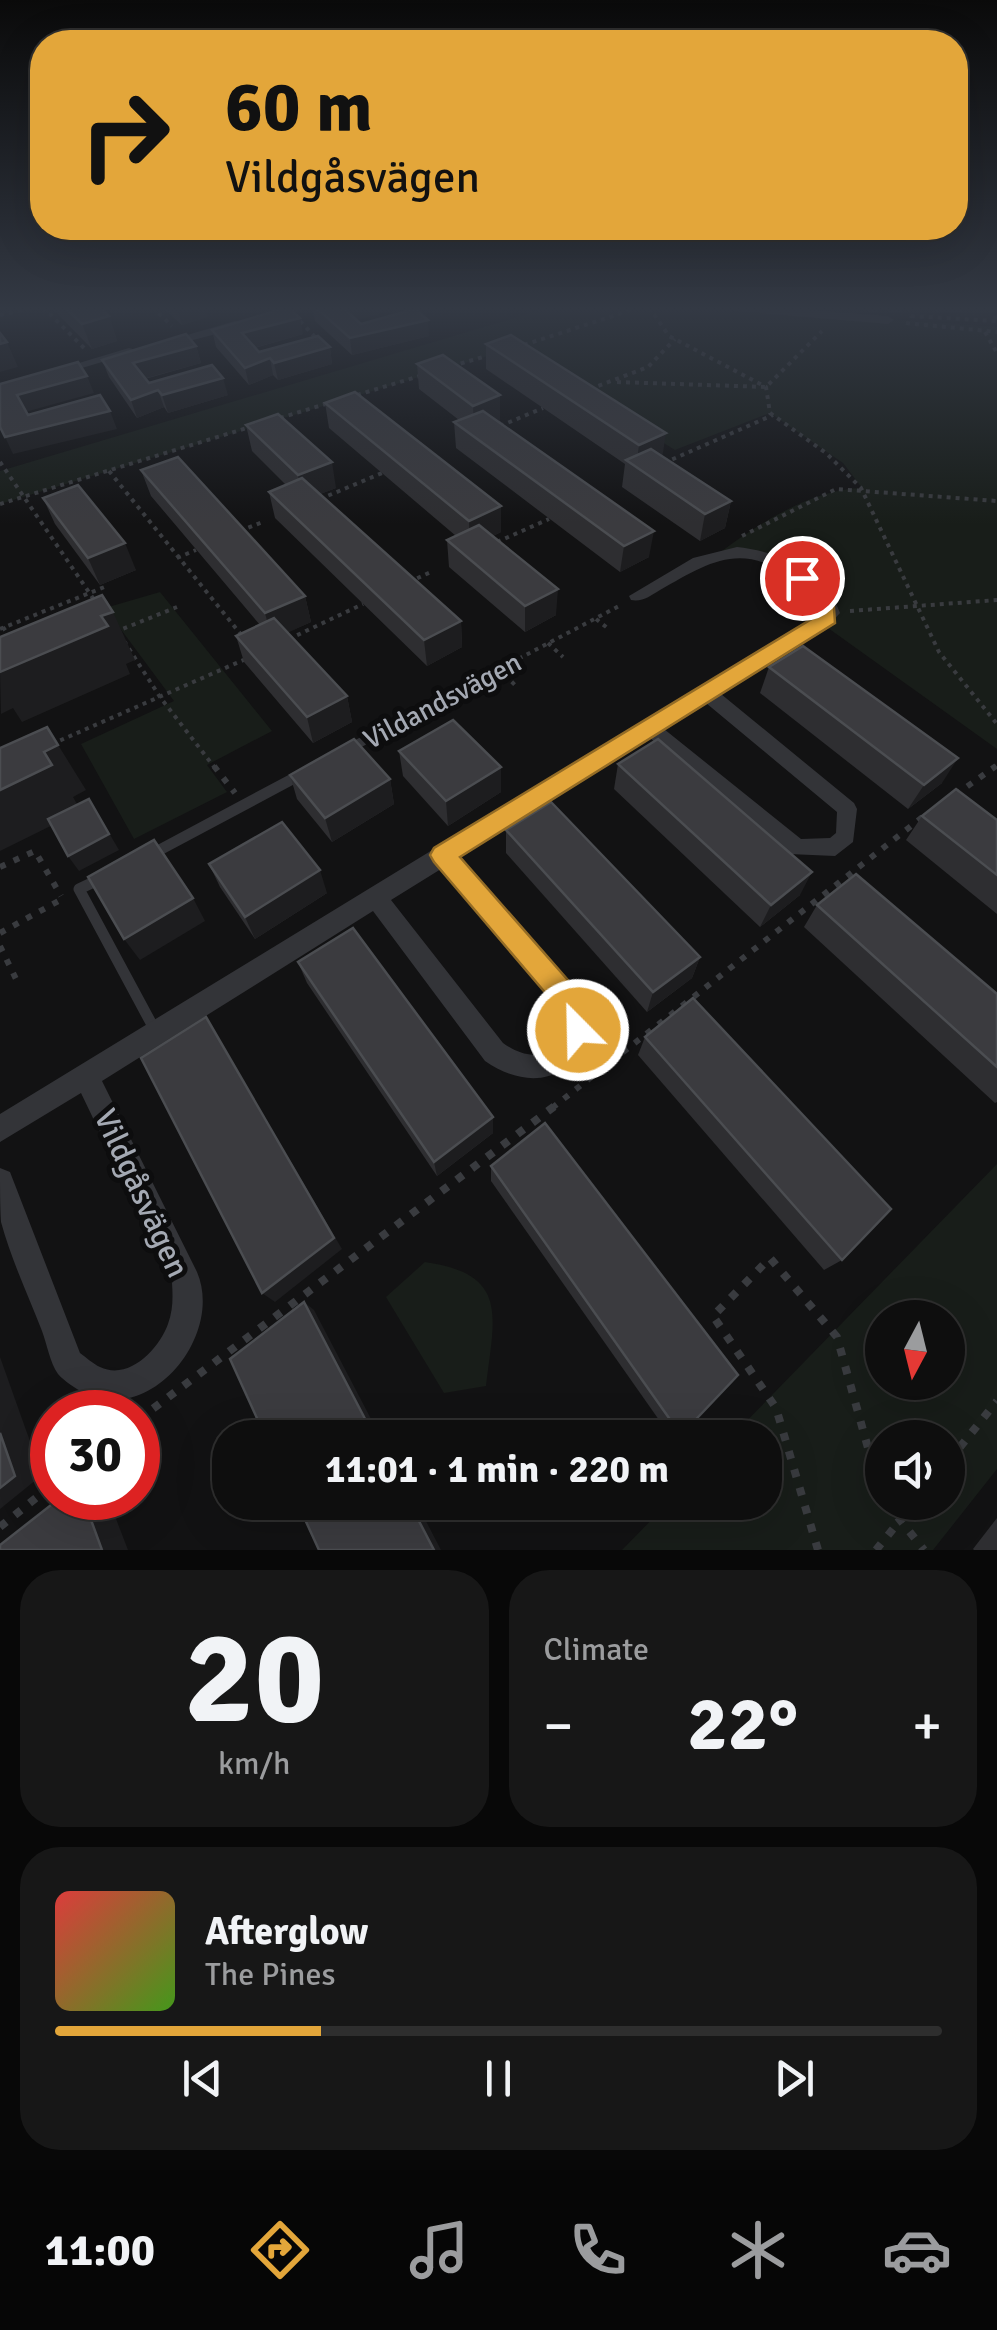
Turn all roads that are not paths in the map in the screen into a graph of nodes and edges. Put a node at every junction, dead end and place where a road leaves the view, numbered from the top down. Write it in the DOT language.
graph roads {
  1 [pos="637,596"];
  2 [pos="706,692"];
  3 [pos="451,694"];
  4 [pos="649,727"];
  5 [pos="335,756"];
  6 [pos="311,769"];
  7 [pos="442,855"];
  8 [pos="143,858"];
  9 [pos="111,874"];
  10 [pos="374,897"];
  11 [pos="157,1035"];
  12 [pos="86,1076"];
  13 [pos="0,1130"];
  14 [pos="0,1182"];
  1 -- 2 [label="street, Vildgåsvägen"];
  2 -- 4 [label="street, Vildgåsvägen"];
  2 -- 4 [label="street"];
  3 -- 5 [label="lane, Vildandsvägen"];
  4 -- 7 [label="street, Vildgåsvägen"];
  6 -- 8 [label="lane"];
  7 -- 10 [label="street, Vildgåsvägen"];
  7 -- 10 [label="street"];
  9 -- 11 [label="lane"];
  10 -- 11 [label="street, Vildgåsvägen"];
  11 -- 12 [label="street, Vildgåsvägen"];
  12 -- 13 [label="street, Vildgåsvägen"];
  12 -- 14 [label="street, Vildgåsvägen"];
}
